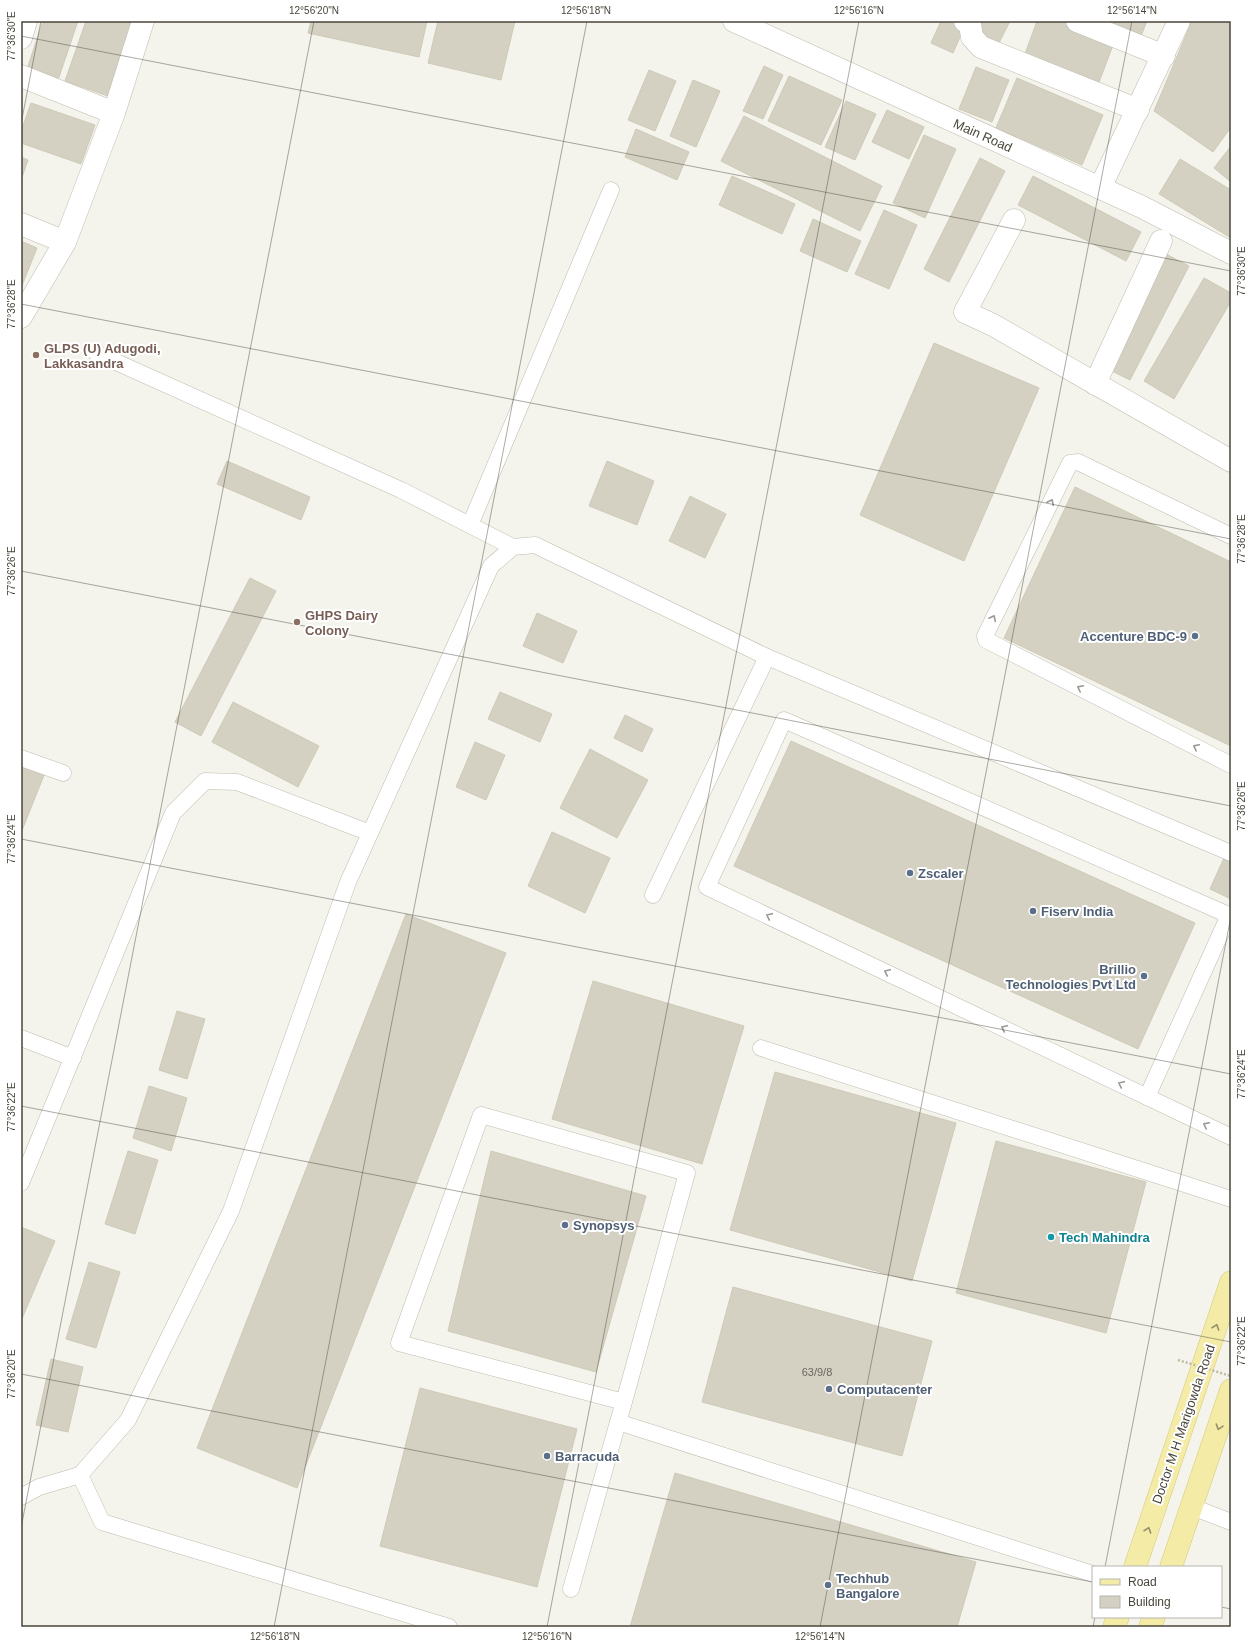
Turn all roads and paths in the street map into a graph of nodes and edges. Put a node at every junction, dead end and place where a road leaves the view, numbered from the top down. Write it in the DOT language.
graph roads {
  1 [pos="26,21"];
  2 [pos="143,21"];
  3 [pos="734,21"];
  4 [pos="965,21"];
  5 [pos="1077,21"];
  6 [pos="1179,21"];
  7 [pos="21,38"];
  8 [pos="1164,56"];
  9 [pos="21,76"];
  10 [pos="1138,110"];
  11 [pos="114,113"];
  12 [pos="1100,188"];
  13 [pos="611,190"];
  14 [pos="1014,220"];
  15 [pos="21,224"];
  16 [pos="1161,241"];
  17 [pos="65,242"];
  18 [pos="1231,253"];
  19 [pos="21,318"];
  20 [pos="96,353"];
  21 [pos="1095,384"];
  22 [pos="1231,461"];
  23 [pos="470,525"];
  24 [pos="1231,536"];
  25 [pos="513,548"];
  26 [pos="767,656"];
  27 [pos="21,758"];
  28 [pos="1231,765"];
  29 [pos="63,773"];
  30 [pos="370,833"];
  31 [pos="1231,853"];
  32 [pos="653,896"];
  33 [pos="1230,916"];
  34 [pos="21,1038"];
  35 [pos="761,1048"];
  36 [pos="73,1058"];
  37 [pos="1147,1096"];
  38 [pos="1231,1137"];
  39 [pos="21,1183"];
  40 [pos="1231,1199"];
  41 [pos="1231,1282"];
  42 [pos="1178,1360"];
  43 [pos="1231,1376"];
  44 [pos="1231,1390"];
  45 [pos="624,1402"];
  46 [pos="618,1422"];
  47 [pos="80,1475"];
  48 [pos="21,1496"];
  49 [pos="1192,1507"];
  50 [pos="1231,1522"];
  51 [pos="1135,1566"];
  52 [pos="1171,1566"];
  53 [pos="1092,1574"];
  54 [pos="571,1589"];
  55 [pos="449,1627"];
  1 -- 7 [label="street"];
  2 -- 11 [label="street"];
  3 -- 12 [label="street, Main Road"];
  4 -- 10 [label="street"];
  5 -- 8 [label="street"];
  6 -- 8 [label="street"];
  8 -- 10 [label="street"];
  9 -- 11 [label="street"];
  10 -- 12 [label="street"];
  11 -- 17 [label="street"];
  12 -- 18 [label="street, Main Road"];
  13 -- 23 [label="lane"];
  14 -- 21 [label="street"];
  15 -- 17 [label="street"];
  16 -- 21 [label="street"];
  17 -- 19 [label="street"];
  20 -- 23 [label="lane"];
  21 -- 22 [label="street"];
  23 -- 25 [label="lane"];
  28 -- 24 [label="lane, one-way"];
  25 -- 26 [label="lane"];
  25 -- 30 [label="lane"];
  26 -- 31 [label="lane"];
  26 -- 32 [label="lane"];
  27 -- 29 [label="lane"];
  30 -- 36 [label="lane"];
  30 -- 47 [label="lane"];
  33 -- 37 [label="lane"];
  37 -- 33 [label="lane, one-way"];
  34 -- 36 [label="lane"];
  35 -- 40 [label="lane"];
  36 -- 39 [label="lane"];
  38 -- 37 [label="lane, one-way"];
  51 -- 41 [label="main road, Doctor M H Marigowda Road, one-way"];
  42 -- 43 [label="path, bridge"];
  44 -- 49 [label="main road, one-way"];
  45 -- 45 [label="lane"];
  45 -- 46 [label="lane"];
  46 -- 53 [label="lane"];
  46 -- 54 [label="lane"];
  47 -- 48 [label="lane"];
  47 -- 55 [label="lane"];
  49 -- 50 [label="lane"];
  49 -- 52 [label="main road"];
}
